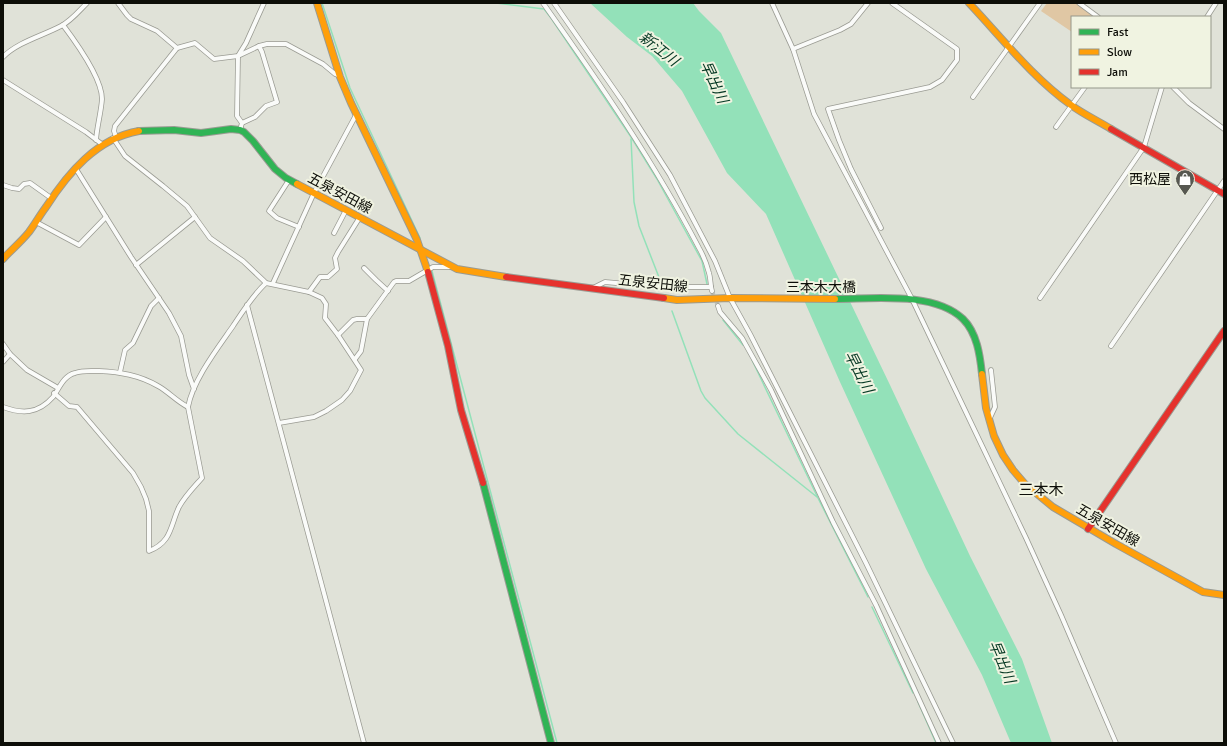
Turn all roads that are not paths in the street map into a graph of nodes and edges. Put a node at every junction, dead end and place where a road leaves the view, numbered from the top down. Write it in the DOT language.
graph roads {
  1 [pos="87,3"];
  2 [pos="118,3"];
  3 [pos="264,3"];
  4 [pos="317,3"];
  5 [pos="544,3"];
  6 [pos="554,3"];
  7 [pos="772,3"];
  8 [pos="868,3"];
  9 [pos="892,3"];
  10 [pos="969,3"];
  11 [pos="1040,3"];
  12 [pos="1079,3"];
  13 [pos="1216,3"];
  14 [pos="1097,16"];
  15 [pos="1208,16"];
  16 [pos="63,25"];
  17 [pos="259,46"];
  18 [pos="1008,47"];
  19 [pos="177,48"];
  20 [pos="793,49"];
  21 [pos="238,56"];
  22 [pos="3,57"];
  23 [pos="340,77"];
  24 [pos="3,80"];
  25 [pos="1084,88"];
  26 [pos="1162,88"];
  27 [pos="1174,88"];
  28 [pos="973,97"];
  29 [pos="1072,106"];
  30 [pos="356,115"];
  31 [pos="241,127"];
  32 [pos="1056,127"];
  33 [pos="1224,129"];
  34 [pos="114,138"];
  35 [pos="96,140"];
  36 [pos="103,145"];
  37 [pos="1144,147"];
  38 [pos="76,169"];
  39 [pos="289,180"];
  40 [pos="1224,181"];
  41 [pos="3,185"];
  42 [pos="1217,190"];
  43 [pos="314,193"];
  44 [pos="1224,194"];
  45 [pos="51,198"];
  46 [pos="346,210"];
  47 [pos="106,217"];
  48 [pos="360,217"];
  49 [pos="195,218"];
  50 [pos="36,222"];
  51 [pos="299,227"];
  52 [pos="881,228"];
  53 [pos="334,233"];
  54 [pos="420,250"];
  55 [pos="3,259"];
  56 [pos="136,265"];
  57 [pos="454,267"];
  58 [pos="364,268"];
  59 [pos="427,270"];
  60 [pos="266,283"];
  61 [pos="273,284"];
  62 [pos="593,288"];
  63 [pos="388,291"];
  64 [pos="310,292"];
  65 [pos="159,298"];
  66 [pos="732,298"];
  67 [pos="1040,298"];
  68 [pos="910,299"];
  69 [pos="247,305"];
  70 [pos="718,306"];
  71 [pos="368,319"];
  72 [pos="1224,331"];
  73 [pos="338,335"];
  74 [pos="3,344"];
  75 [pos="1111,346"];
  76 [pos="10,354"];
  77 [pos="354,359"];
  78 [pos="3,362"];
  79 [pos="991,370"];
  80 [pos="120,372"];
  81 [pos="58,388"];
  82 [pos="194,389"];
  83 [pos="54,394"];
  84 [pos="3,406"];
  85 [pos="188,407"];
  86 [pos="989,420"];
  87 [pos="278,424"];
  88 [pos="1088,528"];
  89 [pos="1224,595"];
  90 [pos="364,743"];
  91 [pos="552,743"];
  92 [pos="939,743"];
  93 [pos="952,743"];
  94 [pos="1116,743"];
  1 -- 16 [label="street"];
  2 -- 19 [label="street"];
  3 -- 21 [label="street"];
  4 -- 23 [label="main road"];
  5 -- 62 [label="street"];
  6 -- 66 [label="street"];
  7 -- 20 [label="street"];
  8 -- 20 [label="street"];
  9 -- 52 [label="street"];
  10 -- 18 [label="main road"];
  11 -- 18 [label="street"];
  12 -- 14 [label="street"];
  13 -- 15 [label="street"];
  16 -- 22 [label="street"];
  16 -- 35 [label="street"];
  17 -- 21 [label="street"];
  17 -- 23 [label="street"];
  17 -- 31 [label="street"];
  18 -- 28 [label="street"];
  18 -- 29 [label="main road"];
  19 -- 21 [label="street"];
  19 -- 34 [label="street"];
  20 -- 68 [label="street"];
  21 -- 31 [label="street"];
  23 -- 30 [label="main road"];
  24 -- 35 [label="street"];
  25 -- 29 [label="street"];
  26 -- 37 [label="street"];
  27 -- 33 [label="street"];
  29 -- 32 [label="street"];
  29 -- 37 [label="main road"];
  30 -- 43 [label="street"];
  30 -- 54 [label="main road"];
  31 -- 34 [label="main road"];
  31 -- 39 [label="main road, 五泉安田線"];
  34 -- 36 [label="main road"];
  34 -- 49 [label="street"];
  35 -- 36 [label="street"];
  36 -- 38 [label="main road"];
  37 -- 42 [label="main road"];
  37 -- 67 [label="street"];
  38 -- 45 [label="main road"];
  38 -- 47 [label="street"];
  39 -- 43 [label="main road, 五泉安田線"];
  39 -- 51 [label="street"];
  40 -- 42 [label="street"];
  41 -- 45 [label="street"];
  42 -- 44 [label="main road"];
  42 -- 75 [label="street"];
  43 -- 46 [label="main road, 五泉安田線"];
  43 -- 51 [label="street"];
  45 -- 50 [label="main road"];
  46 -- 48 [label="main road, 五泉安田線"];
  46 -- 53 [label="street"];
  47 -- 50 [label="street"];
  47 -- 56 [label="street"];
  48 -- 54 [label="main road, 五泉安田線"];
  48 -- 64 [label="street"];
  49 -- 56 [label="street"];
  49 -- 60 [label="street"];
  50 -- 55 [label="main road"];
  51 -- 61 [label="street"];
  54 -- 57 [label="main road, 五泉安田線"];
  54 -- 59 [label="main road"];
  56 -- 65 [label="street"];
  57 -- 59 [label="street"];
  57 -- 62 [label="main road, 五泉安田線"];
  58 -- 63 [label="street"];
  59 -- 63 [label="street"];
  59 -- 91 [label="main road"];
  60 -- 61 [label="street"];
  60 -- 69 [label="street"];
  61 -- 64 [label="street"];
  62 -- 66 [label="main road, 五泉安田線"];
  63 -- 71 [label="street"];
  64 -- 73 [label="street"];
  65 -- 80 [label="street"];
  65 -- 82 [label="street"];
  66 -- 68 [label="main road, 三本木大橋"];
  66 -- 93 [label="street"];
  68 -- 86 [label="main road, 五泉安田線"];
  68 -- 94 [label="street"];
  69 -- 82 [label="street"];
  69 -- 87 [label="street"];
  70 -- 92 [label="street"];
  71 -- 73 [label="street"];
  71 -- 77 [label="street"];
  72 -- 88 [label="main road"];
  73 -- 77 [label="street"];
  74 -- 76 [label="street"];
  76 -- 78 [label="street"];
  76 -- 81 [label="street"];
  77 -- 87 [label="street"];
  79 -- 86 [label="street"];
  80 -- 81 [label="street"];
  80 -- 85 [label="street"];
  81 -- 83 [label="street"];
  82 -- 85 [label="street"];
  83 -- 84 [label="street"];
  83 -- 85 [label="street"];
  86 -- 88 [label="main road, 五泉安田線"];
  87 -- 90 [label="street"];
  88 -- 89 [label="main road, 五泉安田線"];
}
